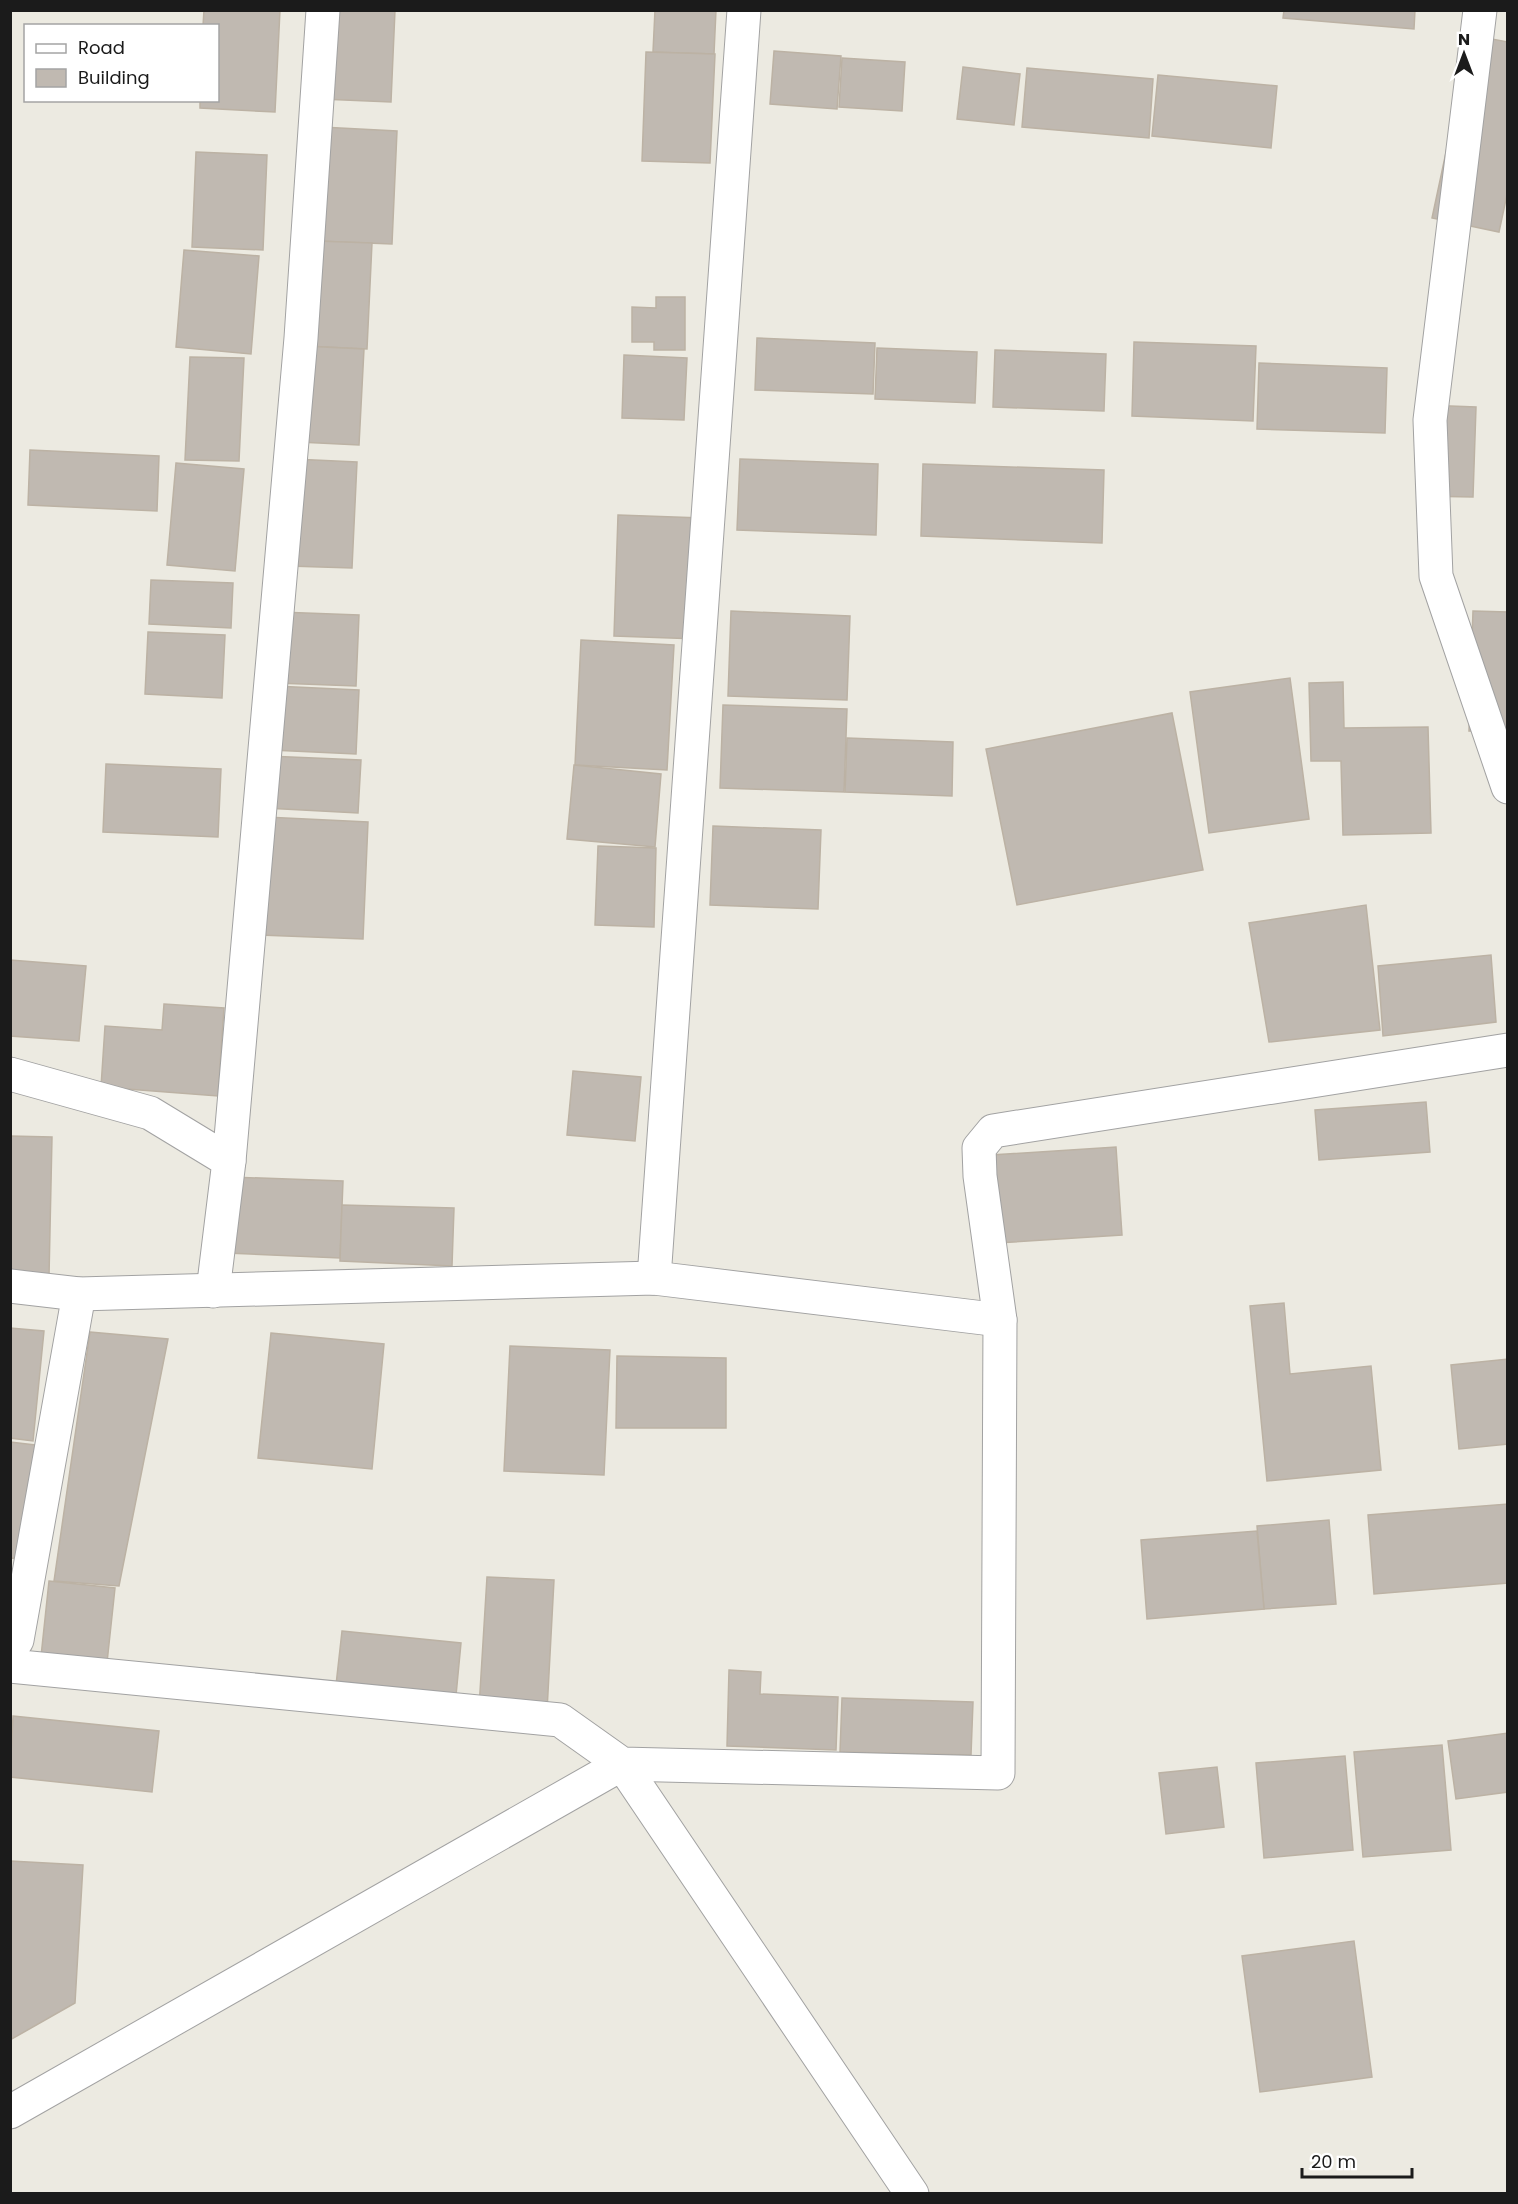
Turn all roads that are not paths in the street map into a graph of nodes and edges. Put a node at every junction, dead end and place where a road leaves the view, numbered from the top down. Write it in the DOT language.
graph roads {
  1 [pos="323,10"];
  2 [pos="744,10"];
  3 [pos="1480,10"];
  4 [pos="1508,788"];
  5 [pos="1508,1050"];
  6 [pos="10,1074"];
  7 [pos="229,1161"];
  8 [pos="654,1278"];
  9 [pos="10,1287"];
  10 [pos="213,1291"];
  11 [pos="80,1294"];
  12 [pos="1000,1320"];
  13 [pos="10,1652"];
  14 [pos="10,1666"];
  15 [pos="622,1764"];
  16 [pos="10,2112"];
  17 [pos="912,2193"];
  1 -- 7 [label="street"];
  2 -- 8 [label="street"];
  3 -- 4 [label="street"];
  5 -- 12 [label="street"];
  6 -- 7 [label="street"];
  7 -- 10 [label="street"];
  8 -- 10 [label="street"];
  8 -- 12 [label="street"];
  9 -- 11 [label="street"];
  10 -- 11 [label="street"];
  11 -- 13 [label="street"];
  12 -- 15 [label="street"];
  14 -- 15 [label="street"];
  15 -- 16 [label="street"];
  15 -- 17 [label="street"];
}
